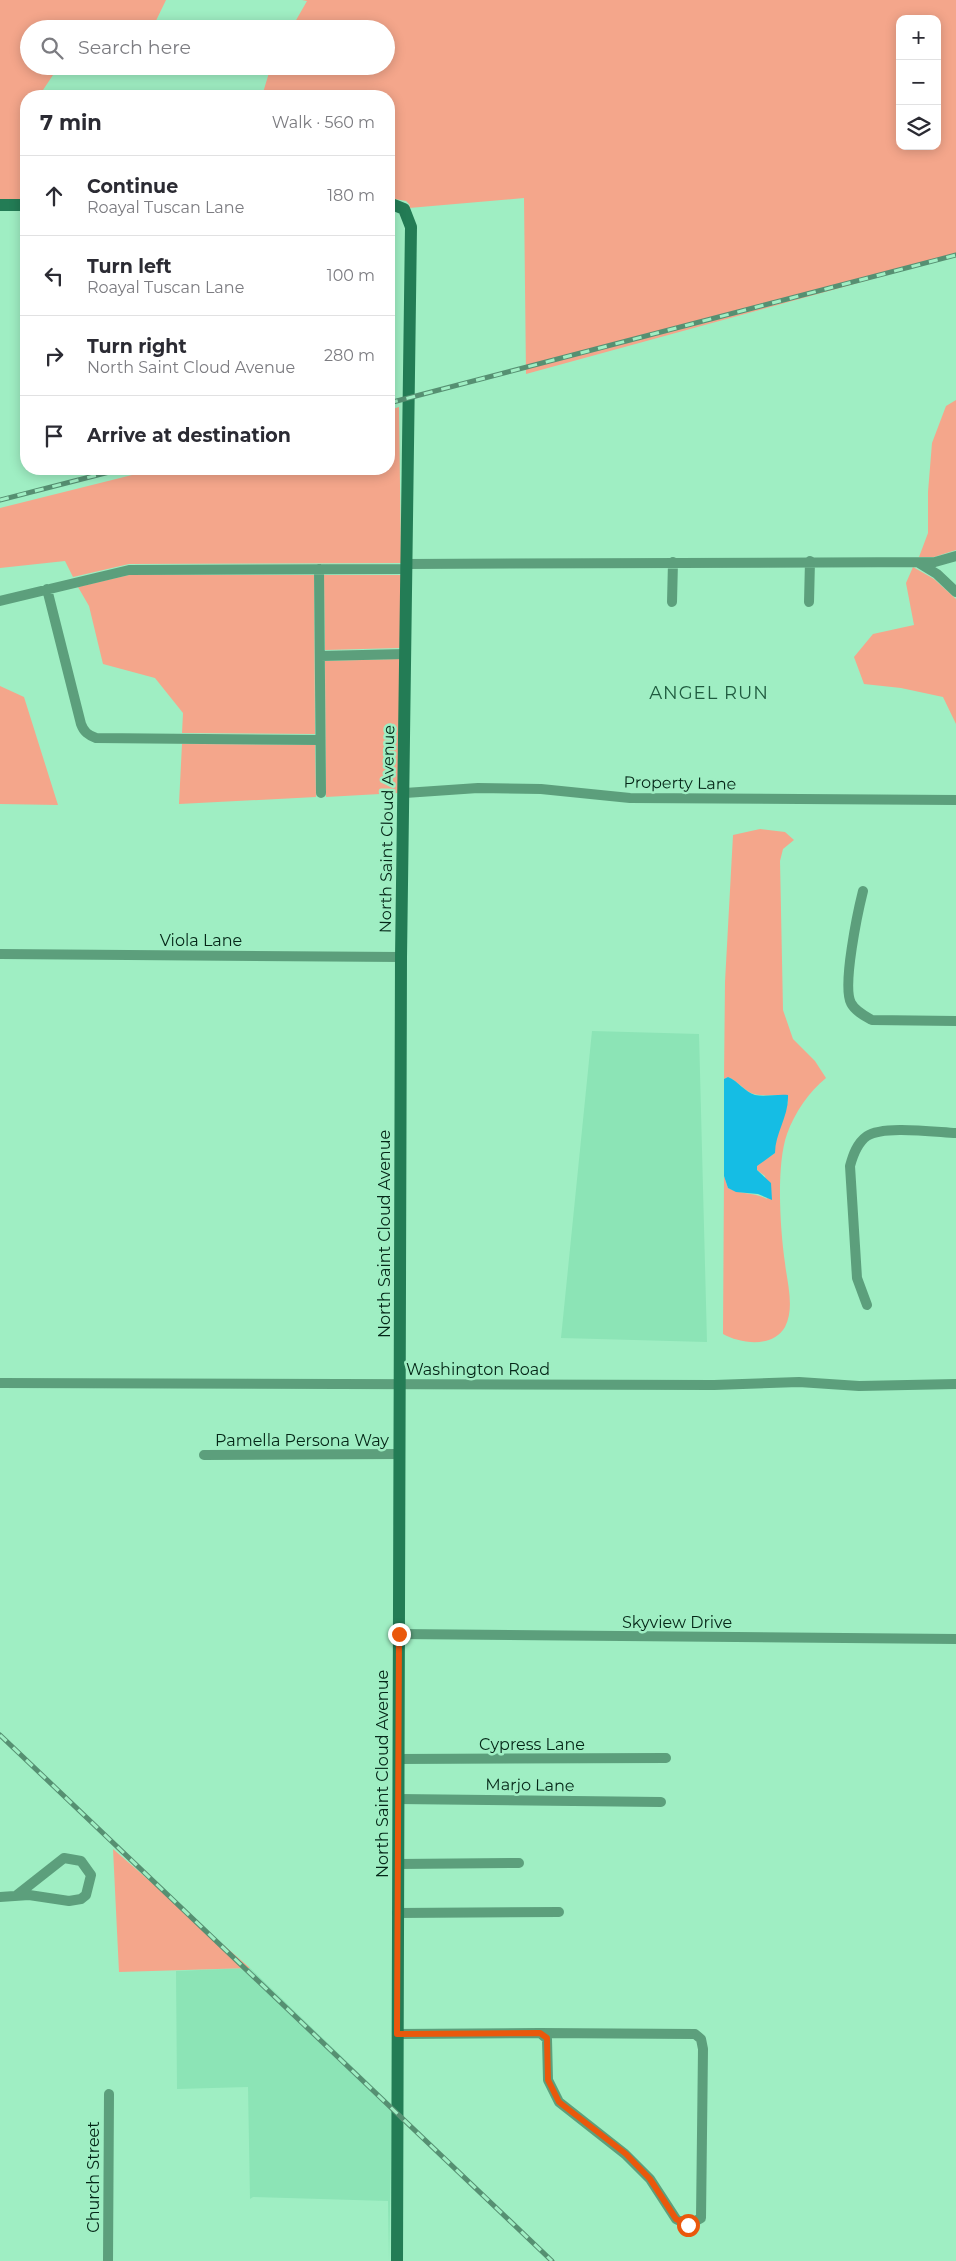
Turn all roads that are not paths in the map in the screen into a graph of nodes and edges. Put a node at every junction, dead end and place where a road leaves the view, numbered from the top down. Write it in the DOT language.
graph roads {
  1 [pos="0,205"];
  2 [pos="20,205"];
  3 [pos="395,205"];
  4 [pos="956,556"];
  5 [pos="810,561"];
  6 [pos="673,562"];
  7 [pos="918,562"];
  8 [pos="406,567"];
  9 [pos="319,569"];
  10 [pos="47,589"];
  11 [pos="956,592"];
  12 [pos="0,601"];
  13 [pos="672,602"];
  14 [pos="809,602"];
  15 [pos="406,654"];
  16 [pos="320,656"];
  17 [pos="320,740"];
  18 [pos="321,793"];
  19 [pos="405,794"];
  20 [pos="956,800"];
  21 [pos="863,891"];
  22 [pos="0,954"];
  23 [pos="401,957"];
  24 [pos="956,1021"];
  25 [pos="956,1133"];
  26 [pos="867,1305"];
  27 [pos="0,1384"];
  28 [pos="400,1384"];
  29 [pos="956,1384"];
  30 [pos="400,1454"];
  31 [pos="204,1455"];
  32 [pos="399,1634"];
  33 [pos="956,1639"];
  34 [pos="666,1758"];
  35 [pos="398,1759"];
  36 [pos="398,1799"];
  37 [pos="661,1802"];
  38 [pos="519,1863"];
  39 [pos="398,1864"];
  40 [pos="17,1895"];
  41 [pos="0,1897"];
  42 [pos="559,1912"];
  43 [pos="397,1913"];
  44 [pos="540,2033"];
  45 [pos="397,2034"];
  46 [pos="108,2094"];
  47 [pos="108,2261"];
  48 [pos="396,2261"];
  1 -- 2 [label="street"];
  3 -- 8 [label="street, North Saint Cloud Avenue"];
  4 -- 7 [label="street"];
  5 -- 6 [label="street"];
  5 -- 7 [label="street"];
  5 -- 14 [label="street"];
  6 -- 8 [label="street"];
  6 -- 13 [label="street"];
  7 -- 11 [label="street"];
  8 -- 9 [label="street"];
  8 -- 15 [label="street, North Saint Cloud Avenue"];
  9 -- 10 [label="street"];
  9 -- 16 [label="street"];
  10 -- 12 [label="street"];
  10 -- 17 [label="street"];
  15 -- 16 [label="street"];
  15 -- 19 [label="street, North Saint Cloud Avenue"];
  16 -- 17 [label="street"];
  17 -- 18 [label="street"];
  19 -- 20 [label="street, Property Lane"];
  19 -- 23 [label="street, North Saint Cloud Avenue"];
  21 -- 24 [label="street"];
  22 -- 23 [label="street, Viola Lane"];
  23 -- 28 [label="street, North Saint Cloud Avenue"];
  25 -- 26 [label="street"];
  27 -- 28 [label="street, Washington Road"];
  28 -- 29 [label="street, Washington Road"];
  28 -- 30 [label="street, North Saint Cloud Avenue"];
  30 -- 31 [label="street, Pamella Persona Way"];
  30 -- 32 [label="street, North Saint Cloud Avenue"];
  32 -- 33 [label="street, Skyview Drive"];
  32 -- 35 [label="street, North Saint Cloud Avenue"];
  34 -- 35 [label="street, Cypress Lane"];
  35 -- 36 [label="street, North Saint Cloud Avenue"];
  36 -- 37 [label="street, Marjo Lane"];
  36 -- 39 [label="street, North Saint Cloud Avenue"];
  38 -- 39 [label="street"];
  39 -- 43 [label="street, North Saint Cloud Avenue"];
  40 -- 40 [label="street"];
  40 -- 41 [label="street"];
  42 -- 43 [label="street"];
  43 -- 45 [label="street, North Saint Cloud Avenue"];
  44 -- 44 [label="street"];
  44 -- 45 [label="street"];
  45 -- 48 [label="street, North Saint Cloud Avenue"];
  46 -- 47 [label="street, Church Street"];
}
